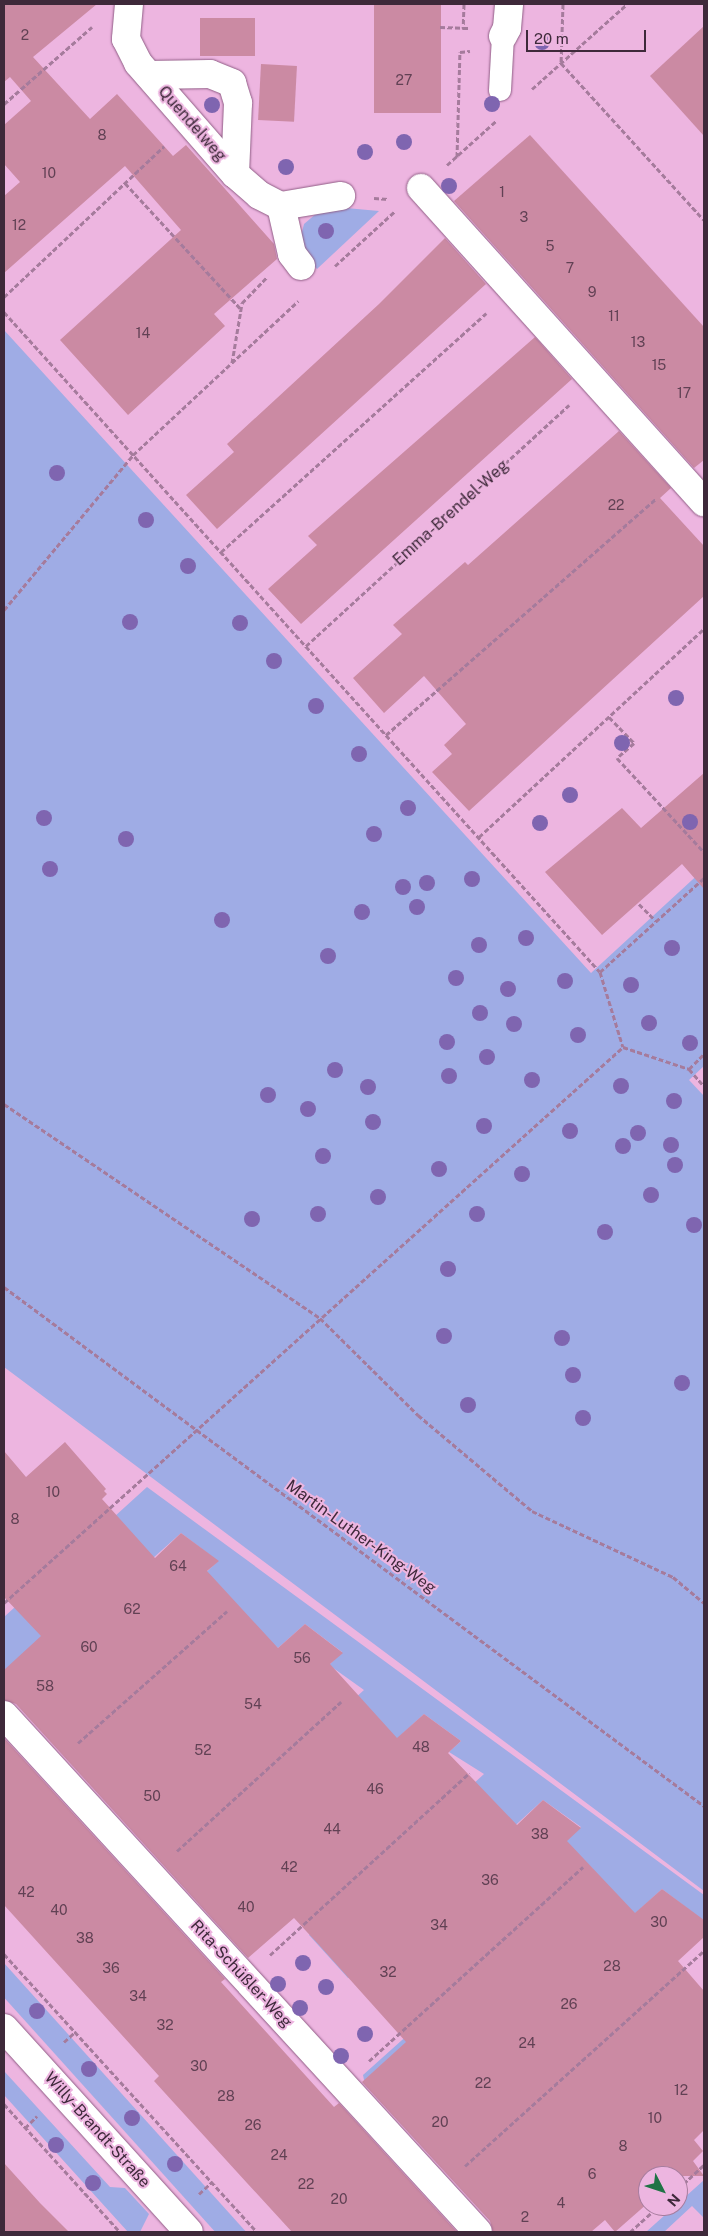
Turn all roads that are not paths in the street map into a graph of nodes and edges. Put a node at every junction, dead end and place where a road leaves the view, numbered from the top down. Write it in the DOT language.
graph roads {
  1 [pos="129,4"];
  2 [pos="509,4"];
  3 [pos="503,36"];
  4 [pos="149,75"];
  5 [pos="500,90"];
  6 [pos="235,174"];
  7 [pos="421,188"];
  8 [pos="341,196"];
  9 [pos="281,206"];
  10 [pos="296,260"];
  11 [pos="704,502"];
  12 [pos="4,1716"];
  13 [pos="4,2028"];
  14 [pos="189,2232"];
  15 [pos="478,2232"];
  1 -- 4 [label="street, Quendelweg"];
  2 -- 3 [label="street"];
  3 -- 5 [label="lane"];
  4 -- 6 [label="street, Quendelweg"];
  4 -- 6 [label="street, Quendelweg"];
  6 -- 9 [label="street, Quendelweg"];
  7 -- 11 [label="street"];
  8 -- 9 [label="street"];
  9 -- 10 [label="street"];
  12 -- 15 [label="street, Rita-Schüßler-Weg"];
  13 -- 14 [label="street, Willy-Brandt-Straße"];
}
